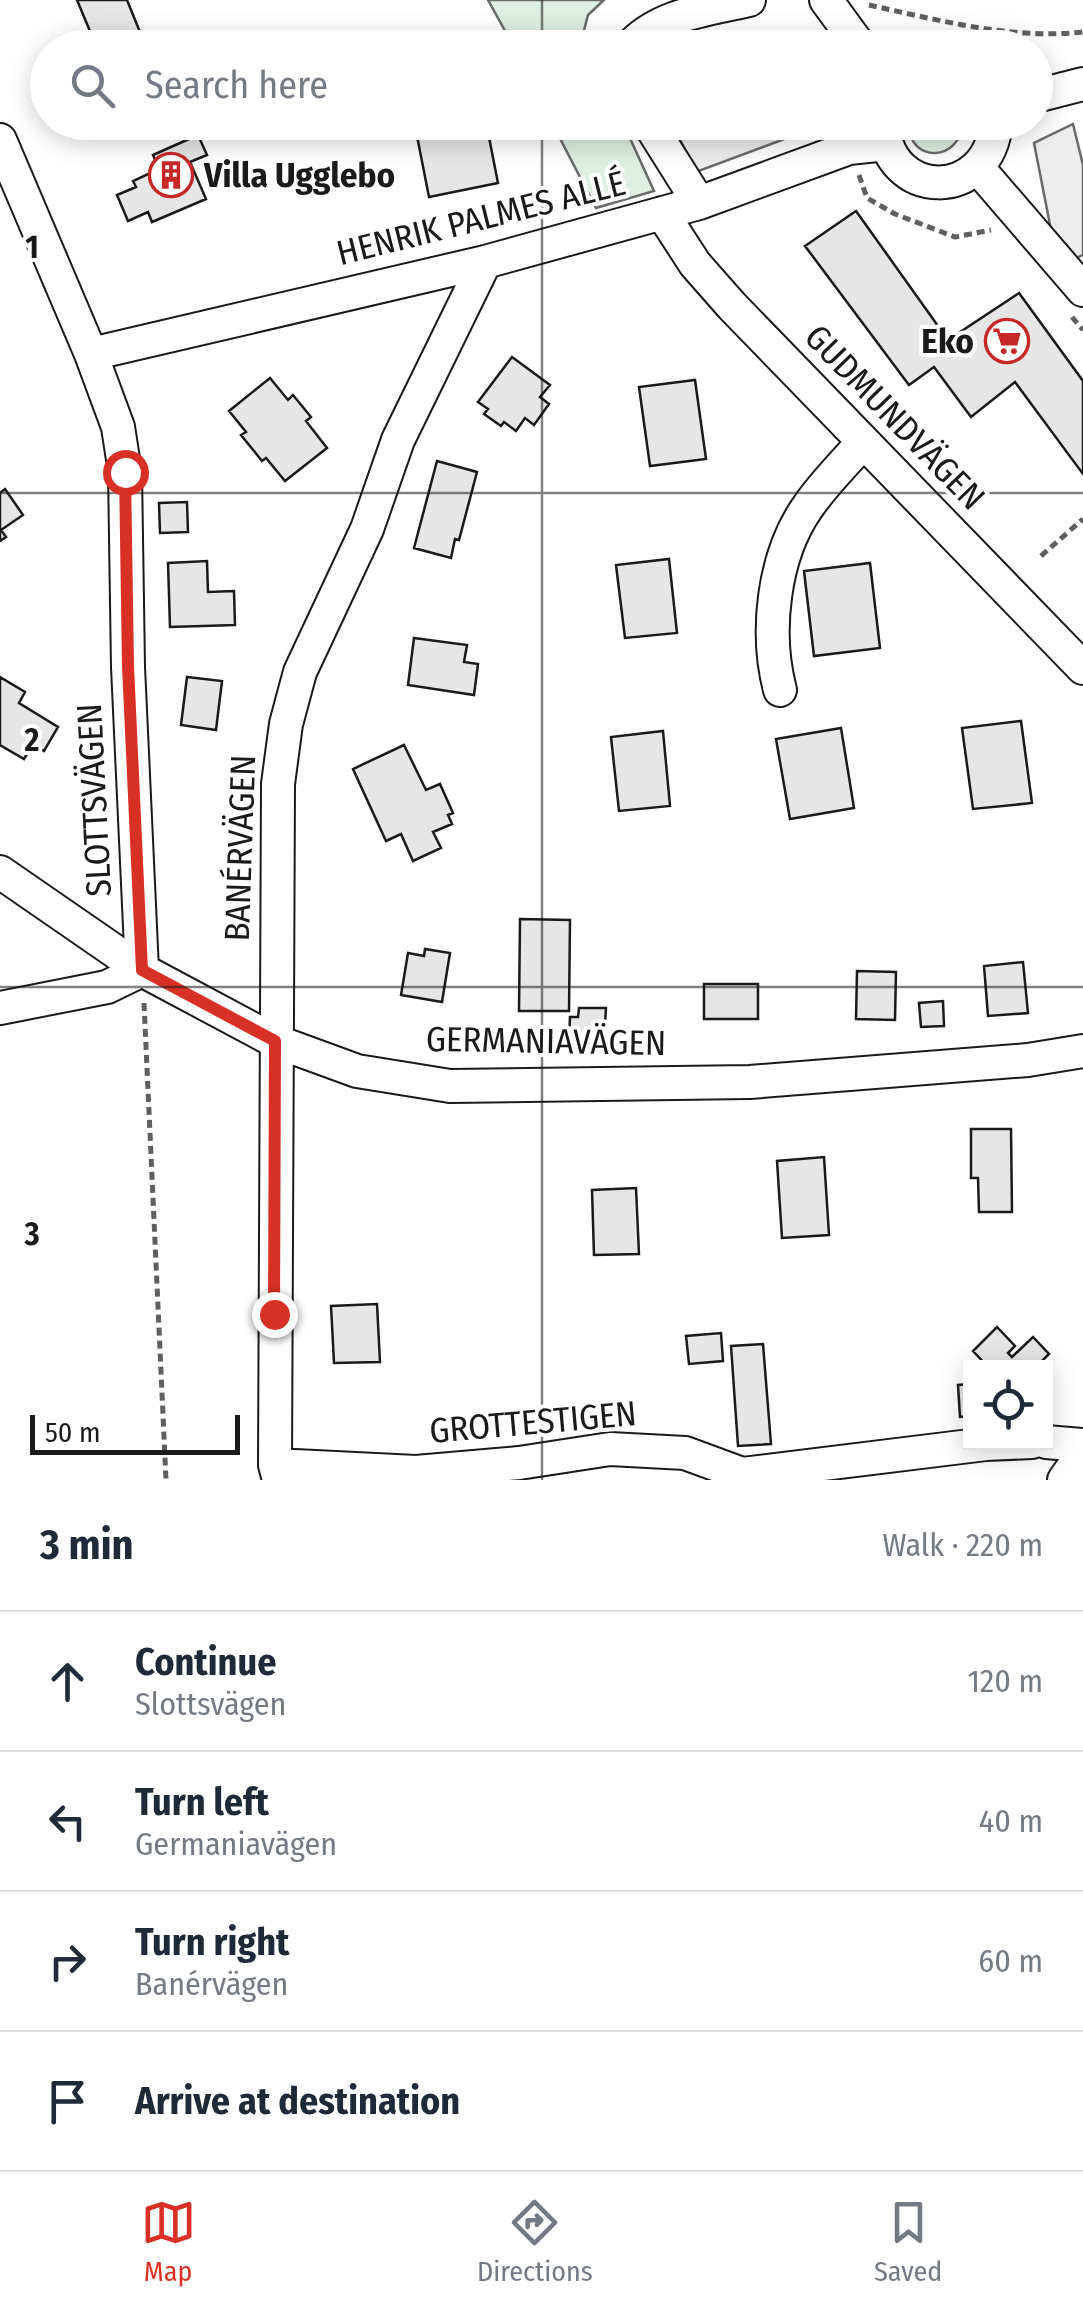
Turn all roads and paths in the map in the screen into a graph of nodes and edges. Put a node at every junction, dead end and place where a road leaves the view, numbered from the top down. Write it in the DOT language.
graph roads {
  1 [pos="750,0"];
  2 [pos="826,0"];
  3 [pos="860,3"];
  4 [pos="645,30"];
  5 [pos="847,30"];
  6 [pos="1005,30"];
  7 [pos="1083,32"];
  8 [pos="1053,35"];
  9 [pos="1083,84"];
  10 [pos="1053,92"];
  11 [pos="0,140"];
  12 [pos="659,140"];
  13 [pos="868,140"];
  14 [pos="887,140"];
  15 [pos="992,140"];
  16 [pos="978,168"];
  17 [pos="699,203"];
  18 [pos="662,213"];
  19 [pos="485,262"];
  20 [pos="1083,290"];
  21 [pos="91,354"];
  22 [pos="864,442"];
  23 [pos="1083,519"];
  24 [pos="1041,556"];
  25 [pos="1083,668"];
  26 [pos="780,690"];
  27 [pos="0,872"];
  28 [pos="142,970"];
  29 [pos="0,1008"];
  30 [pos="275,1041"];
  31 [pos="1083,1050"];
  32 [pos="1053,1443"];
  33 [pos="1083,1445"];
  34 [pos="963,1447"];
  35 [pos="1083,1454"];
  36 [pos="277,1472"];
  37 [pos="166,1480"];
  38 [pos="1064,1480"];
  1 -- 4 [label="street"];
  2 -- 5 [label="street"];
  3 -- 6 [label="path"];
  7 -- 8 [label="path"];
  9 -- 10 [label="street"];
  11 -- 21 [label="street, SLOTTSVÄGEN"];
  12 -- 17 [label="street"];
  13 -- 17 [label="street, HENRIK PALMES ALLÉ"];
  14 -- 16 [label="street"];
  15 -- 16 [label="street"];
  16 -- 20 [label="street"];
  17 -- 18 [label="street, HENRIK PALMES ALLÉ"];
  18 -- 19 [label="street, HENRIK PALMES ALLÉ"];
  18 -- 22 [label="street, GUDMUNDVÄGEN"];
  19 -- 21 [label="street, HENRIK PALMES ALLÉ"];
  19 -- 30 [label="street, BANÉRVÄGEN"];
  21 -- 28 [label="street, SLOTTSVÄGEN"];
  22 -- 25 [label="street, GUDMUNDVÄGEN"];
  22 -- 26 [label="street"];
  23 -- 24 [label="path"];
  27 -- 28 [label="street, GERMANIAVÄGEN"];
  28 -- 29 [label="street"];
  28 -- 30 [label="street, GERMANIAVÄGEN"];
  28 -- 37 [label="path"];
  30 -- 31 [label="street, GERMANIAVÄGEN"];
  30 -- 36 [label="street, BANÉRVÄGEN"];
  32 -- 33 [label="street"];
  34 -- 36 [label="street, GROTTESTIGEN"];
  35 -- 38 [label="street"];
}
